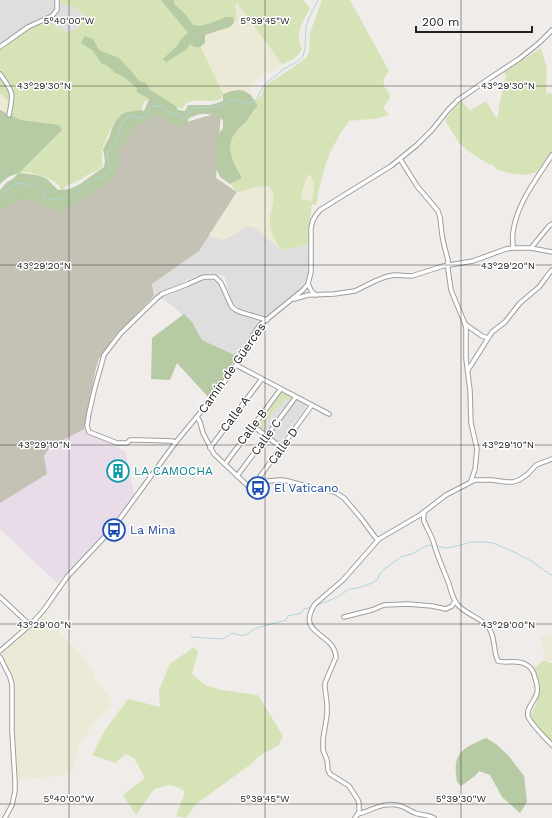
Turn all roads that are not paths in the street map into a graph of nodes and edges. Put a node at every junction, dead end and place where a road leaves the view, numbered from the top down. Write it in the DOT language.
graph roads {
  1 [pos="56,0"];
  2 [pos="552,30"];
  3 [pos="0,47"];
  4 [pos="0,74"];
  5 [pos="9,115"];
  6 [pos="552,156"];
  7 [pos="400,159"];
  8 [pos="552,224"];
  9 [pos="513,248"];
  10 [pos="531,248"];
  11 [pos="552,252"];
  12 [pos="448,265"];
  13 [pos="552,270"];
  14 [pos="308,284"];
  15 [pos="316,295"];
  16 [pos="293,299"];
  17 [pos="267,320"];
  18 [pos="465,324"];
  19 [pos="488,338"];
  20 [pos="236,365"];
  21 [pos="468,370"];
  22 [pos="261,380"];
  23 [pos="280,390"];
  24 [pos="295,398"];
  25 [pos="312,405"];
  26 [pos="329,414"];
  27 [pos="197,417"];
  28 [pos="253,426"];
  29 [pos="267,437"];
  30 [pos="176,442"];
  31 [pos="210,448"];
  32 [pos="282,448"];
  33 [pos="552,459"];
  34 [pos="225,464"];
  35 [pos="238,476"];
  36 [pos="471,482"];
  37 [pos="253,486"];
  38 [pos="424,512"];
  39 [pos="379,539"];
  40 [pos="0,597"];
  41 [pos="456,601"];
  42 [pos="344,617"];
  43 [pos="30,625"];
  44 [pos="0,651"];
  45 [pos="0,657"];
  46 [pos="552,745"];
  47 [pos="358,814"];
  48 [pos="6,818"];
  49 [pos="355,818"];
  50 [pos="434,818"];
  1 -- 3 [label="street"];
  2 -- 7 [label="street"];
  4 -- 5 [label="street"];
  6 -- 9 [label="street"];
  7 -- 12 [label="street"];
  7 -- 14 [label="street"];
  8 -- 10 [label="street"];
  9 -- 10 [label="street"];
  9 -- 12 [label="street"];
  10 -- 11 [label="street"];
  12 -- 15 [label="street"];
  12 -- 18 [label="street"];
  13 -- 19 [label="street"];
  14 -- 15 [label="street"];
  14 -- 16 [label="street, Camín de Güerces"];
  15 -- 16 [label="street"];
  16 -- 17 [label="street, Camín de Güerces"];
  17 -- 20 [label="street, Camín de Güerces"];
  17 -- 30 [label="street"];
  18 -- 19 [label="street"];
  18 -- 21 [label="street"];
  19 -- 21 [label="street"];
  20 -- 25 [label="street"];
  20 -- 27 [label="street, Camín de Güerces"];
  21 -- 36 [label="street"];
  22 -- 31 [label="street, Calle A"];
  23 -- 28 [label="street, Calle B"];
  24 -- 29 [label="street, Calle C"];
  25 -- 26 [label="street"];
  25 -- 32 [label="street, Calle D"];
  27 -- 30 [label="street, Camín de Güerces"];
  27 -- 31 [label="street"];
  28 -- 29 [label="street"];
  28 -- 34 [label="street, Calle B"];
  29 -- 32 [label="street"];
  29 -- 35 [label="street, Calle C"];
  30 -- 43 [label="street, Camín de Güerces"];
  31 -- 34 [label="street"];
  32 -- 37 [label="street, Calle D"];
  33 -- 36 [label="street"];
  34 -- 35 [label="street"];
  35 -- 37 [label="street"];
  36 -- 38 [label="street"];
  37 -- 39 [label="street"];
  38 -- 39 [label="street"];
  38 -- 41 [label="street"];
  39 -- 47 [label="street"];
  40 -- 43 [label="street"];
  41 -- 42 [label="street"];
  41 -- 46 [label="street"];
  43 -- 44 [label="street, Camín de Güerces"];
  45 -- 48 [label="street"];
  47 -- 49 [label="street"];
  47 -- 50 [label="street"];
}
